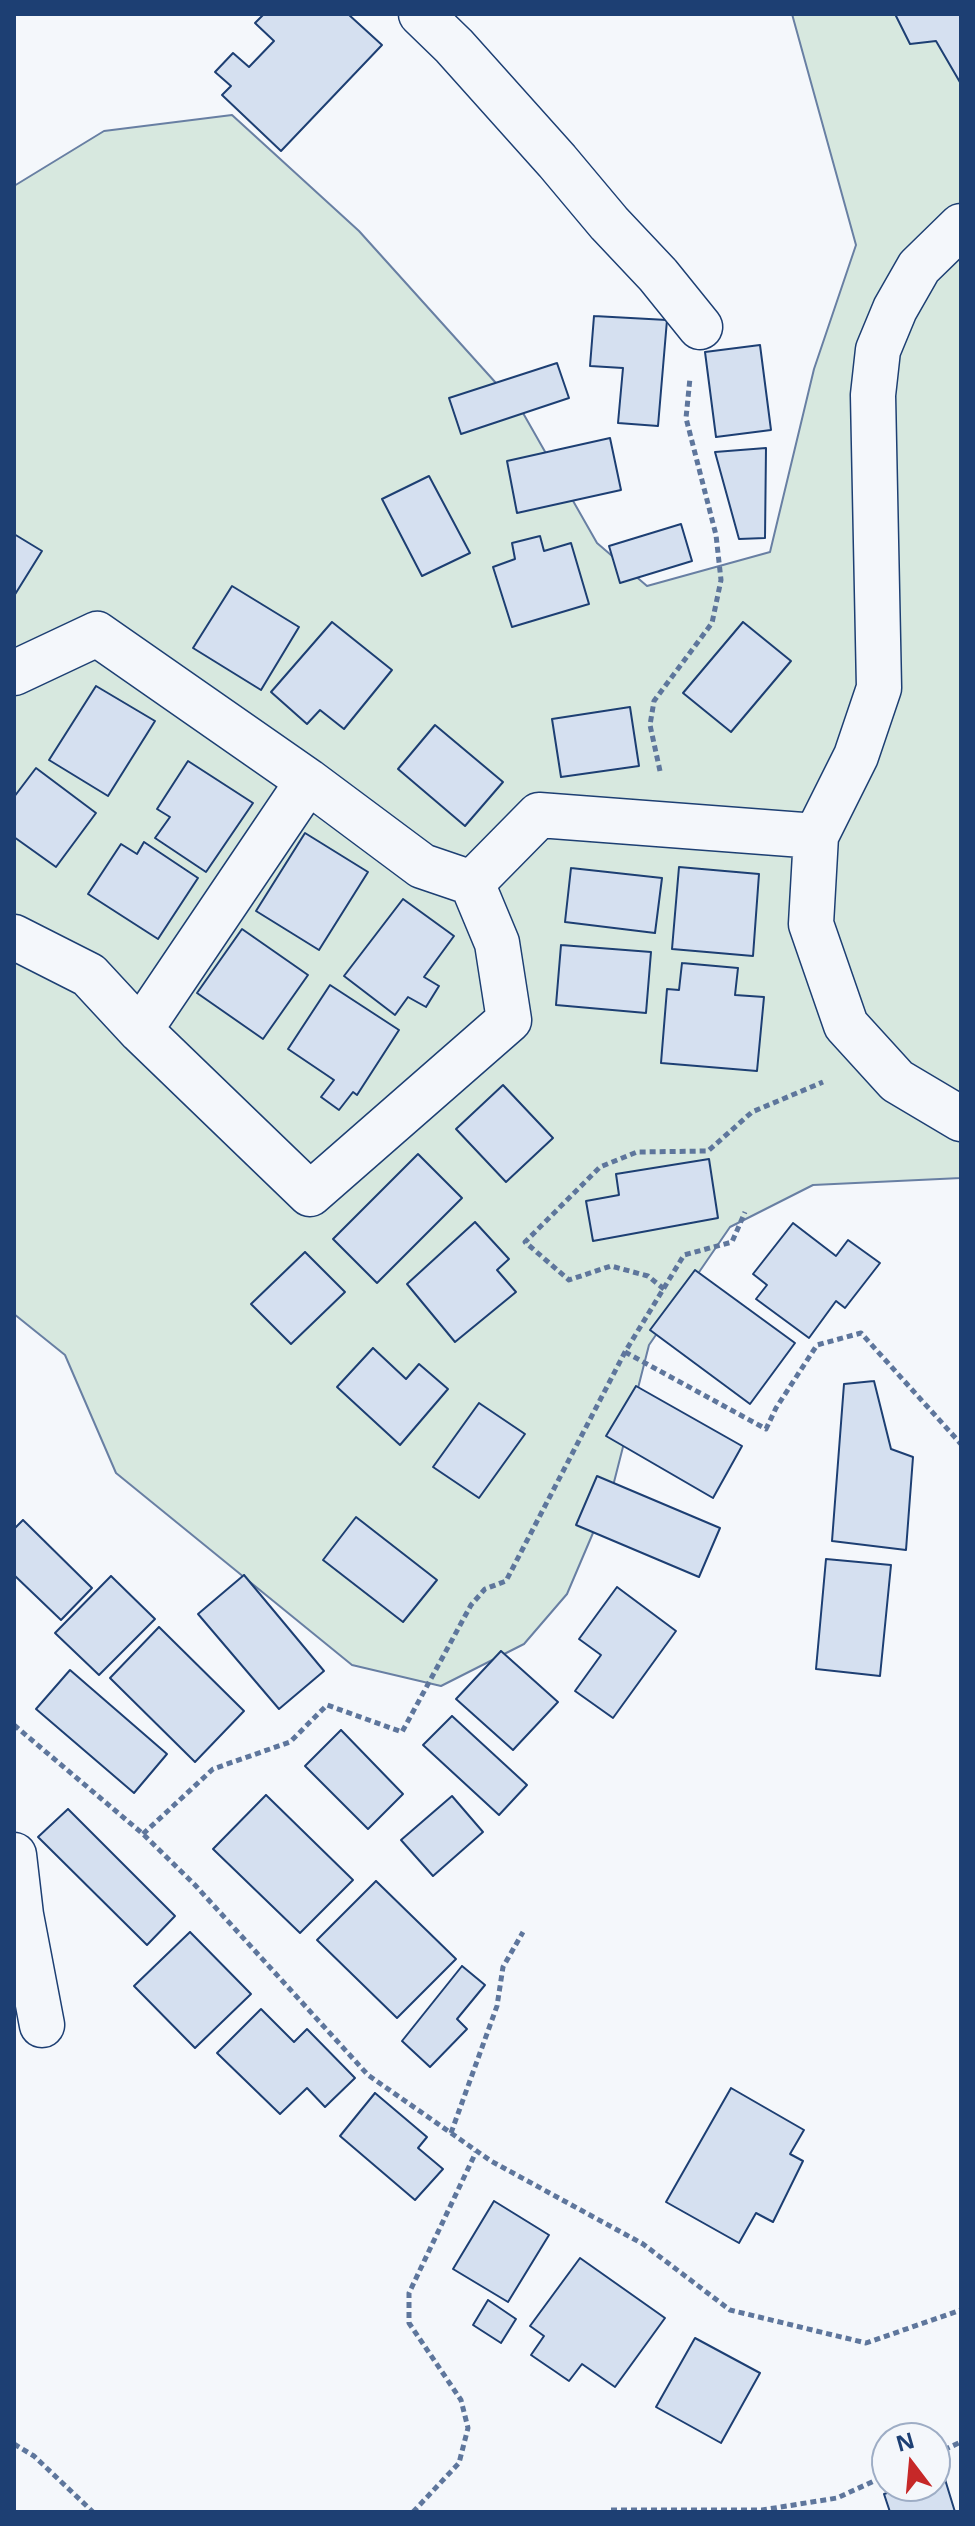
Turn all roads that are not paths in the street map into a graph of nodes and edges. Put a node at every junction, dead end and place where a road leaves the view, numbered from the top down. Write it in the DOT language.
graph roads {
  1 [pos="421,14"];
  2 [pos="961,226"];
  3 [pos="700,327"];
  4 [pos="14,673"];
  5 [pos="308,781"];
  6 [pos="816,836"];
  7 [pos="472,883"];
  8 [pos="14,937"];
  9 [pos="140,1030"];
  10 [pos="961,1119"];
  11 [pos="14,1859"];
  12 [pos="42,2025"];
  1 -- 3 [label="street"];
  2 -- 6 [label="street"];
  4 -- 5 [label="street"];
  5 -- 7 [label="street"];
  5 -- 9 [label="street"];
  6 -- 7 [label="street"];
  6 -- 10 [label="street"];
  7 -- 9 [label="street"];
  8 -- 9 [label="street"];
  11 -- 12 [label="street"];
}
